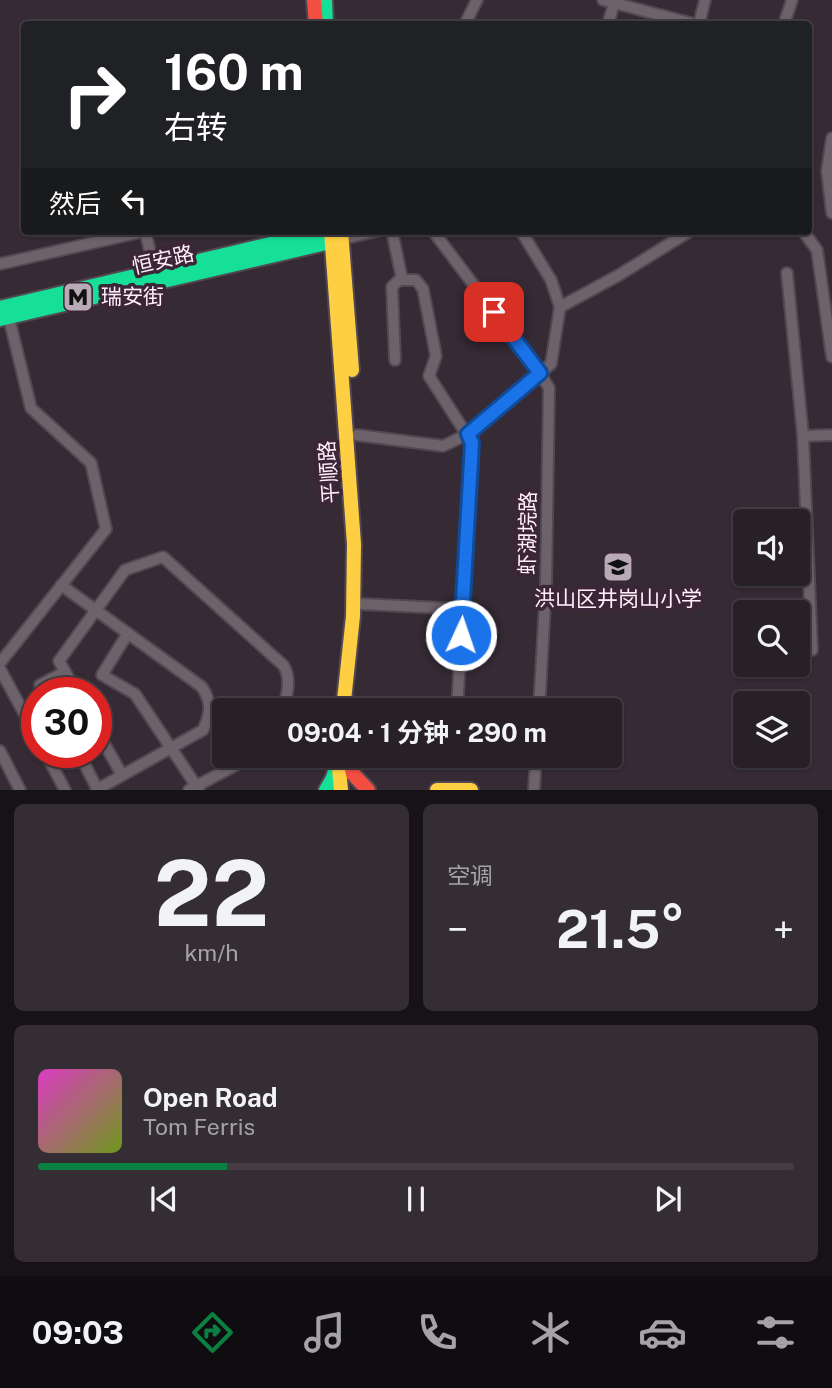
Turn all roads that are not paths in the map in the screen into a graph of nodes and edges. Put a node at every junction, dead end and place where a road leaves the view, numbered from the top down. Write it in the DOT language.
graph roads {
  1 [pos="314,0"];
  2 [pos="325,0"];
  3 [pos="477,0"];
  4 [pos="603,0"];
  5 [pos="705,0"];
  6 [pos="792,0"];
  7 [pos="615,1"];
  8 [pos="316,21"];
  9 [pos="326,21"];
  10 [pos="466,21"];
  11 [pos="609,21"];
  12 [pos="685,21"];
  13 [pos="697,21"];
  14 [pos="786,21"];
  15 [pos="832,138"];
  16 [pos="832,213"];
  17 [pos="127,235"];
  18 [pos="146,235"];
  19 [pos="335,235"];
  20 [pos="393,235"];
  21 [pos="436,235"];
  22 [pos="523,235"];
  23 [pos="684,235"];
  24 [pos="806,235"];
  25 [pos="0,264"];
  26 [pos="155,271"];
  27 [pos="787,273"];
  28 [pos="402,279"];
  29 [pos="560,307"];
  30 [pos="4,313"];
  31 [pos="832,357"];
  32 [pos="395,360"];
  33 [pos="540,373"];
  34 [pos="468,434"];
  35 [pos="357,435"];
  36 [pos="832,435"];
  37 [pos="803,436"];
  38 [pos="61,585"];
  39 [pos="361,604"];
  40 [pos="462,609"];
  41 [pos="96,610"];
  42 [pos="128,634"];
  43 [pos="812,650"];
  44 [pos="0,663"];
  45 [pos="0,669"];
  46 [pos="65,672"];
  47 [pos="55,677"];
  48 [pos="68,677"];
  49 [pos="287,698"];
  50 [pos="344,698"];
  51 [pos="354,698"];
  52 [pos="458,698"];
  53 [pos="540,698"];
  54 [pos="21,708"];
  55 [pos="171,748"];
  56 [pos="0,751"];
  57 [pos="112,757"];
  58 [pos="54,768"];
  59 [pos="86,768"];
  60 [pos="231,768"];
  61 [pos="337,768"];
  62 [pos="342,768"];
  63 [pos="349,768"];
  64 [pos="535,768"];
  65 [pos="122,775"];
  66 [pos="195,788"];
  67 [pos="20,789"];
  68 [pos="65,789"];
  69 [pos="97,789"];
  70 [pos="326,789"];
  71 [pos="341,789"];
  72 [pos="368,789"];
  73 [pos="437,789"];
  74 [pos="471,789"];
  75 [pos="534,789"];
  1 -- 8 [label="main road"];
  2 -- 9 [label="main road"];
  3 -- 10 [label="street"];
  4 -- 7 [label="street"];
  5 -- 13 [label="street"];
  6 -- 14 [label="street"];
  7 -- 11 [label="street"];
  7 -- 12 [label="street"];
  15 -- 16 [label="street"];
  17 -- 25 [label="street"];
  18 -- 26 [label="street"];
  19 -- 26 [label="main road, 恒安路"];
  19 -- 30 [label="main road, 恒安路"];
  19 -- 35 [label="main road, 平顺路"];
  19 -- 50 [label="main road, 平顺路"];
  20 -- 28 [label="street"];
  21 -- 33 [label="street"];
  22 -- 29 [label="street"];
  23 -- 29 [label="street"];
  24 -- 31 [label="street"];
  26 -- 30 [label="main road, 恒安路"];
  27 -- 37 [label="street"];
  28 -- 32 [label="street"];
  28 -- 34 [label="street"];
  29 -- 33 [label="street"];
  30 -- 38 [label="street"];
  33 -- 34 [label="street"];
  33 -- 53 [label="street, 虾湖垸路"];
  34 -- 35 [label="street"];
  34 -- 40 [label="street"];
  35 -- 39 [label="main road, 平顺路"];
  36 -- 37 [label="street"];
  37 -- 43 [label="street"];
  38 -- 41 [label="street"];
  38 -- 44 [label="street"];
  39 -- 40 [label="street"];
  39 -- 51 [label="main road, 平顺路"];
  40 -- 52 [label="street"];
  41 -- 42 [label="street"];
  41 -- 46 [label="street"];
  41 -- 49 [label="street"];
  42 -- 55 [label="street"];
  42 -- 55 [label="street"];
  45 -- 54 [label="street"];
  46 -- 47 [label="street"];
  46 -- 48 [label="street"];
  55 -- 65 [label="street"];
  55 -- 66 [label="street"];
  56 -- 67 [label="street"];
  57 -- 65 [label="street"];
  58 -- 68 [label="street"];
  59 -- 69 [label="street"];
  60 -- 66 [label="street"];
  61 -- 70 [label="main road"];
  62 -- 71 [label="main road"];
  63 -- 72 [label="main road"];
  64 -- 75 [label="street"];
  65 -- 69 [label="street"];
  73 -- 74 [label="main road"];
}
